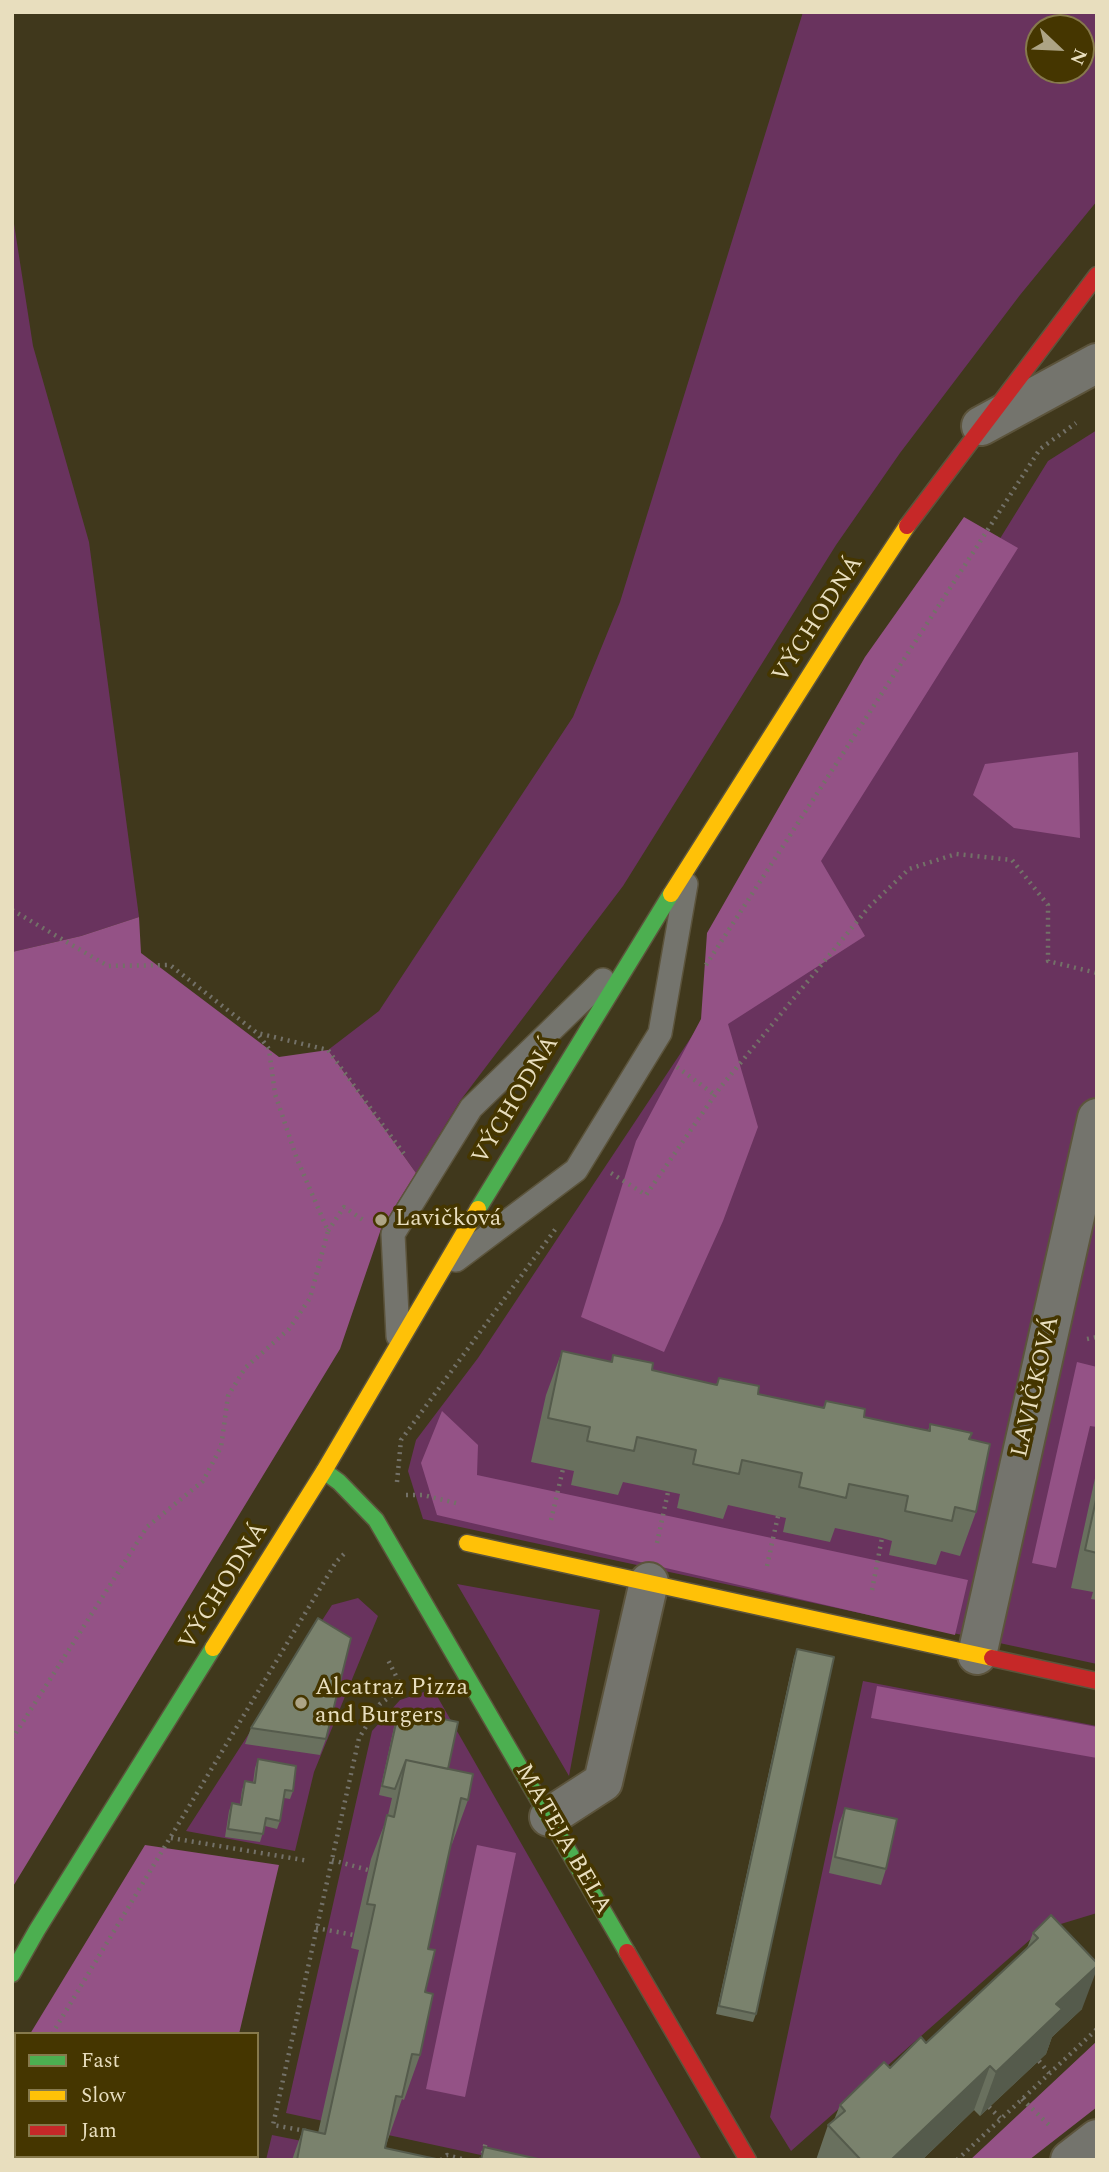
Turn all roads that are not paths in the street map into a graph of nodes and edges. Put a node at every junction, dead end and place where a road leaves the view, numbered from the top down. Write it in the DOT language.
graph roads {
  1 [pos="1097,275"];
  2 [pos="1097,363"];
  3 [pos="981,426"];
  4 [pos="689,866"];
  5 [pos="636,949"];
  6 [pos="1097,1118"];
  7 [pos="439,1273"];
  8 [pos="398,1345"];
  9 [pos="324,1471"];
  10 [pos="467,1543"];
  11 [pos="649,1581"];
  12 [pos="977,1655"];
  13 [pos="1097,1681"];
  14 [pos="549,1817"];
  15 [pos="12,1974"];
  16 [pos="1097,2139"];
  17 [pos="748,2160"];
  18 [pos="1070,2160"];
  1 -- 3 [label="street, VÝCHODNÁ"];
  2 -- 3 [label="street"];
  3 -- 4 [label="street, VÝCHODNÁ"];
  4 -- 5 [label="street, VÝCHODNÁ"];
  4 -- 7 [label="lane"];
  5 -- 7 [label="street, VÝCHODNÁ"];
  5 -- 8 [label="lane"];
  6 -- 12 [label="street, LAVIČKOVÁ"];
  7 -- 8 [label="street, VÝCHODNÁ"];
  8 -- 9 [label="street, VÝCHODNÁ"];
  9 -- 14 [label="street, MATEJA BELA"];
  9 -- 15 [label="street, VÝCHODNÁ"];
  10 -- 11 [label="street"];
  11 -- 12 [label="street"];
  11 -- 14 [label="street"];
  12 -- 13 [label="street"];
  14 -- 17 [label="street, MATEJA BELA"];
  16 -- 18 [label="street"];
}
